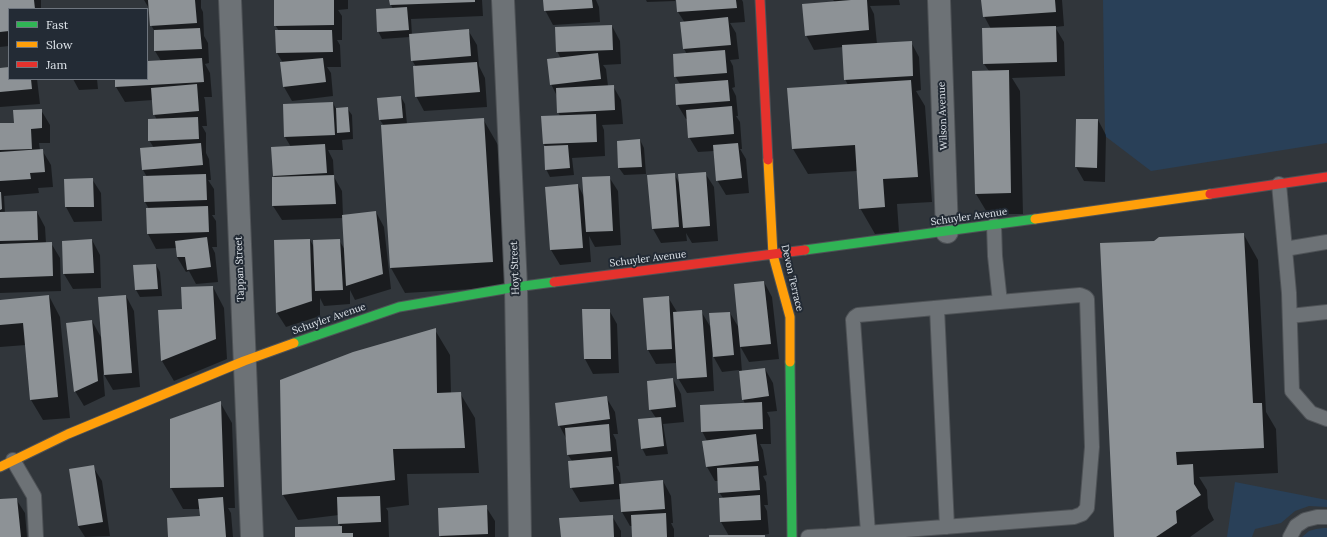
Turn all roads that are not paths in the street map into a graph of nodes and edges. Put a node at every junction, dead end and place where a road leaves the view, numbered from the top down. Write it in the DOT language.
graph roads {
  1 [pos="230,0"];
  2 [pos="503,0"];
  3 [pos="760,0"];
  4 [pos="938,0"];
  5 [pos="1327,177"];
  6 [pos="1279,184"];
  7 [pos="994,225"];
  8 [pos="947,232"];
  9 [pos="1327,242"];
  10 [pos="1285,249"];
  11 [pos="773,254"];
  12 [pos="516,287"];
  13 [pos="1000,302"];
  14 [pos="937,308"];
  15 [pos="1327,312"];
  16 [pos="1290,316"];
  17 [pos="244,362"];
  18 [pos="1327,419"];
  19 [pos="13,460"];
  20 [pos="0,467"];
  21 [pos="1327,517"];
  22 [pos="947,526"];
  23 [pos="868,533"];
  24 [pos="36,537"];
  25 [pos="252,537"];
  26 [pos="520,537"];
  27 [pos="792,537"];
  28 [pos="808,537"];
  29 [pos="1290,537"];
  1 -- 17 [label="street, Tappan Street"];
  2 -- 12 [label="street, Hoyt Street"];
  3 -- 11 [label="main road, Devon Terrace"];
  4 -- 8 [label="street, Wilson Avenue"];
  5 -- 6 [label="main road, Schuyler Avenue"];
  6 -- 7 [label="main road, Schuyler Avenue"];
  6 -- 10 [label="lane"];
  7 -- 8 [label="main road, Schuyler Avenue"];
  7 -- 13 [label="lane"];
  8 -- 11 [label="main road, Schuyler Avenue"];
  9 -- 10 [label="lane"];
  10 -- 16 [label="lane"];
  11 -- 12 [label="main road, Schuyler Avenue"];
  11 -- 27 [label="main road, Devon Terrace"];
  12 -- 17 [label="main road, Schuyler Avenue"];
  12 -- 26 [label="street, Hoyt Street"];
  13 -- 14 [label="lane"];
  13 -- 22 [label="lane"];
  14 -- 22 [label="lane"];
  14 -- 23 [label="lane"];
  15 -- 16 [label="lane"];
  16 -- 18 [label="lane"];
  17 -- 19 [label="main road, Schuyler Avenue"];
  17 -- 25 [label="street, Tappan Street"];
  19 -- 20 [label="main road, Schuyler Avenue"];
  19 -- 24 [label="lane"];
  21 -- 29 [label="lane"];
  22 -- 23 [label="lane"];
  23 -- 28 [label="lane"];
}
